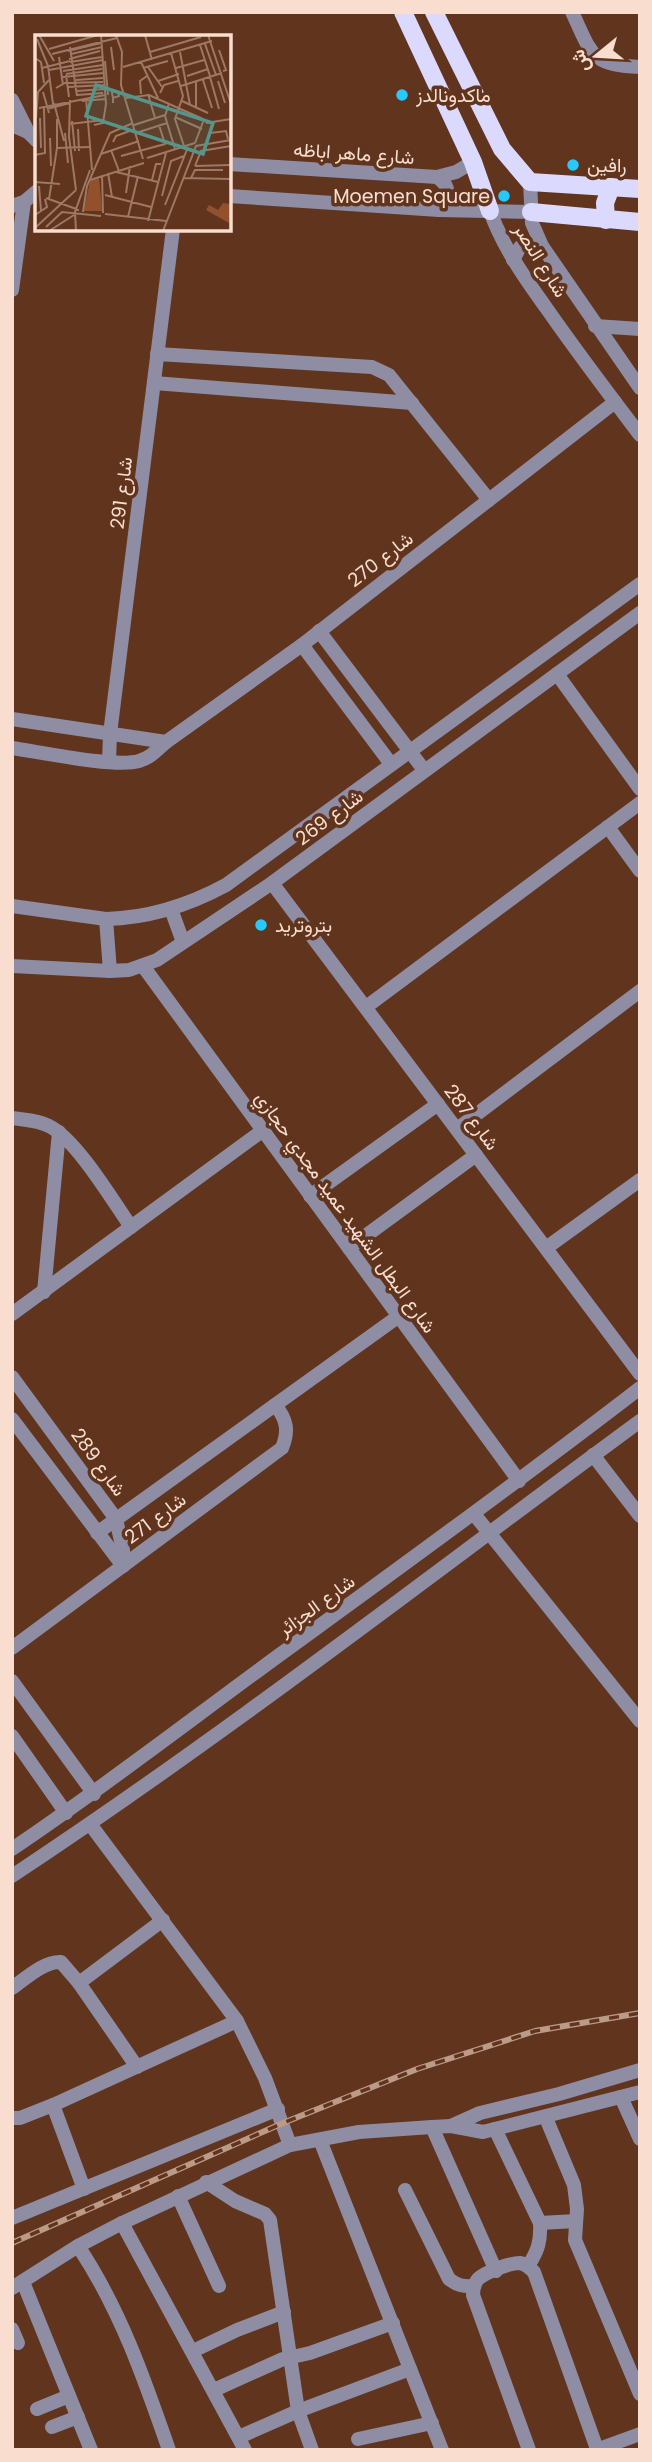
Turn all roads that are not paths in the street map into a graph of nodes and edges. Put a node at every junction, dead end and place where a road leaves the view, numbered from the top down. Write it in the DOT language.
graph roads {
  1 [pos="403,12"];
  2 [pos="434,12"];
  3 [pos="572,12"];
  4 [pos="640,67"];
  5 [pos="12,100"];
  6 [pos="12,125"];
  7 [pos="32,136"];
  8 [pos="473,162"];
  9 [pos="231,164"];
  10 [pos="437,177"];
  11 [pos="530,182"];
  12 [pos="611,187"];
  13 [pos="640,189"];
  14 [pos="35,192"];
  15 [pos="231,196"];
  16 [pos="18,204"];
  17 [pos="439,210"];
  18 [pos="490,211"];
  19 [pos="531,212"];
  20 [pos="606,220"];
  21 [pos="640,222"];
  22 [pos="173,231"];
  23 [pos="542,246"];
  24 [pos="513,260"];
  25 [pos="12,290"];
  26 [pos="596,326"];
  27 [pos="640,329"];
  28 [pos="157,354"];
  29 [pos="154,383"];
  30 [pos="640,388"];
  31 [pos="615,402"];
  32 [pos="412,403"];
  33 [pos="640,435"];
  34 [pos="489,500"];
  35 [pos="640,584"];
  36 [pos="640,613"];
  37 [pos="319,631"];
  38 [pos="302,645"];
  39 [pos="557,674"];
  40 [pos="12,719"];
  41 [pos="110,734"];
  42 [pos="166,742"];
  43 [pos="12,748"];
  44 [pos="410,752"];
  45 [pos="108,762"];
  46 [pos="391,764"];
  47 [pos="424,770"];
  48 [pos="640,789"];
  49 [pos="640,803"];
  50 [pos="608,827"];
  51 [pos="640,871"];
  52 [pos="272,883"];
  53 [pos="12,906"];
  54 [pos="171,909"];
  55 [pos="106,919"];
  56 [pos="183,943"];
  57 [pos="12,966"];
  58 [pos="143,966"];
  59 [pos="110,971"];
  60 [pos="640,991"];
  61 [pos="366,1007"];
  62 [pos="438,1104"];
  63 [pos="12,1118"];
  64 [pos="457,1129"];
  65 [pos="262,1130"];
  66 [pos="59,1132"];
  67 [pos="476,1155"];
  68 [pos="640,1180"];
  69 [pos="310,1196"];
  70 [pos="131,1227"];
  71 [pos="349,1248"];
  72 [pos="545,1248"];
  73 [pos="44,1292"];
  74 [pos="12,1314"];
  75 [pos="399,1315"];
  76 [pos="640,1374"];
  77 [pos="12,1377"];
  78 [pos="640,1388"];
  79 [pos="275,1405"];
  80 [pos="12,1419"];
  81 [pos="640,1421"];
  82 [pos="593,1455"];
  83 [pos="519,1481"];
  84 [pos="474,1514"];
  85 [pos="640,1517"];
  86 [pos="116,1519"];
  87 [pos="97,1532"];
  88 [pos="488,1532"];
  89 [pos="417,1554"];
  90 [pos="122,1566"];
  91 [pos="433,1573"];
  92 [pos="302,1639"];
  93 [pos="12,1648"];
  94 [pos="317,1659"];
  95 [pos="12,1681"];
  96 [pos="640,1721"];
  97 [pos="12,1735"];
  98 [pos="94,1794"];
  99 [pos="66,1813"];
  100 [pos="90,1824"];
  101 [pos="12,1849"];
  102 [pos="12,1876"];
  103 [pos="163,1920"];
  104 [pos="79,1983"];
  105 [pos="12,1988"];
  106 [pos="237,2021"];
  107 [pos="137,2067"];
  108 [pos="640,2070"];
  109 [pos="640,2092"];
  110 [pos="621,2097"];
  111 [pos="53,2105"];
  112 [pos="278,2109"];
  113 [pos="12,2118"];
  114 [pos="546,2118"];
  115 [pos="451,2126"];
  116 [pos="432,2127"];
  117 [pos="495,2129"];
  118 [pos="640,2139"];
  119 [pos="320,2140"];
  120 [pos="290,2145"];
  121 [pos="206,2182"];
  122 [pos="84,2189"];
  123 [pos="405,2190"];
  124 [pos="178,2196"];
  125 [pos="12,2218"];
  126 [pos="576,2221"];
  127 [pos="122,2223"];
  128 [pos="540,2223"];
  129 [pos="78,2246"];
  130 [pos="527,2266"];
  131 [pos="496,2271"];
  132 [pos="18,2285"];
  133 [pos="219,2286"];
  134 [pos="474,2286"];
  135 [pos="284,2312"];
  136 [pos="393,2323"];
  137 [pos="193,2351"];
  138 [pos="291,2357"];
  139 [pos="410,2369"];
  140 [pos="214,2390"];
  141 [pos="640,2395"];
  142 [pos="69,2396"];
  143 [pos="37,2409"];
  144 [pos="298,2411"];
  145 [pos="78,2417"];
  146 [pos="432,2423"];
  147 [pos="52,2427"];
  148 [pos="639,2436"];
  149 [pos="358,2439"];
  150 [pos="242,2443"];
  151 [pos="91,2450"];
  152 [pos="169,2450"];
  153 [pos="312,2450"];
  154 [pos="442,2450"];
  155 [pos="529,2450"];
  156 [pos="596,2450"];
  1 -- 8 [label="main road, شارع النصر"];
  2 -- 11 [label="main road"];
  3 -- 4 [label="street"];
  5 -- 7 [label="street"];
  6 -- 7 [label="street"];
  8 -- 10 [label="street, شارع ماهر اباظه"];
  8 -- 18 [label="main road, شارع النصر"];
  9 -- 10 [label="street, شارع ماهر اباظه"];
  10 -- 17 [label="street"];
  11 -- 12 [label="main road"];
  11 -- 19 [label="street, شارع النصر"];
  12 -- 13 [label="main road"];
  12 -- 20 [label="main road"];
  14 -- 16 [label="street"];
  15 -- 17 [label="street"];
  16 -- 25 [label="street"];
  17 -- 18 [label="street"];
  18 -- 19 [label="street"];
  18 -- 24 [label="street, شارع النصر"];
  19 -- 20 [label="main road"];
  19 -- 23 [label="street, شارع النصر"];
  20 -- 21 [label="main road"];
  22 -- 28 [label="street, شارع 291"];
  23 -- 24 [label="street"];
  23 -- 26 [label="street, شارع النصر"];
  24 -- 31 [label="street, شارع النصر"];
  26 -- 27 [label="street"];
  26 -- 30 [label="street, شارع النصر"];
  28 -- 29 [label="street, شارع 291"];
  28 -- 32 [label="street"];
  29 -- 32 [label="street"];
  29 -- 41 [label="street, شارع 291"];
  31 -- 33 [label="street, شارع النصر"];
  31 -- 34 [label="street, شارع 270"];
  32 -- 34 [label="street"];
  34 -- 37 [label="street, شارع 270"];
  35 -- 44 [label="street, شارع 269"];
  36 -- 39 [label="street, شارع 269"];
  37 -- 38 [label="street, شارع 270"];
  37 -- 44 [label="street"];
  38 -- 42 [label="street, شارع 270"];
  38 -- 46 [label="street"];
  39 -- 47 [label="street, شارع 269"];
  39 -- 48 [label="street"];
  40 -- 41 [label="street"];
  41 -- 42 [label="street"];
  41 -- 45 [label="street, شارع 291"];
  42 -- 45 [label="street, شارع 270"];
  43 -- 45 [label="street, شارع 270"];
  44 -- 46 [label="street, شارع 269"];
  44 -- 47 [label="street"];
  46 -- 54 [label="street, شارع 269"];
  47 -- 52 [label="street, شارع 269"];
  49 -- 50 [label="street"];
  50 -- 51 [label="street"];
  50 -- 61 [label="street"];
  52 -- 56 [label="street, شارع 269"];
  52 -- 61 [label="street, شارع 287"];
  53 -- 55 [label="street, شارع 269"];
  54 -- 55 [label="street, شارع 269"];
  54 -- 56 [label="street"];
  55 -- 59 [label="street"];
  56 -- 58 [label="street, شارع 269"];
  57 -- 59 [label="street, شارع 269"];
  58 -- 59 [label="street, شارع 269"];
  58 -- 65 [label="street, شارع البطل الشهيد عميد مجدي حجازي"];
  60 -- 64 [label="street"];
  61 -- 62 [label="street, شارع 287"];
  62 -- 64 [label="street, شارع 287"];
  62 -- 69 [label="street"];
  63 -- 66 [label="street"];
  64 -- 67 [label="street, شارع 287"];
  65 -- 69 [label="street, شارع البطل الشهيد عميد مجدي حجازي"];
  65 -- 70 [label="street"];
  66 -- 70 [label="street"];
  66 -- 73 [label="street"];
  67 -- 71 [label="street"];
  67 -- 72 [label="street, شارع 287"];
  68 -- 72 [label="street"];
  69 -- 71 [label="street, شارع البطل الشهيد عميد مجدي حجازي"];
  70 -- 73 [label="street"];
  71 -- 75 [label="street, شارع البطل الشهيد عميد مجدي حجازي"];
  72 -- 76 [label="street, شارع 287"];
  73 -- 74 [label="street"];
  75 -- 79 [label="street, شارع 271"];
  75 -- 83 [label="street, شارع البطل الشهيد عميد مجدي حجازي"];
  77 -- 86 [label="street, شارع 289"];
  78 -- 83 [label="street, شارع الجزائر"];
  79 -- 86 [label="street, شارع 271"];
  79 -- 90 [label="street, شارع 271"];
  80 -- 87 [label="street"];
  81 -- 82 [label="street"];
  82 -- 85 [label="street"];
  82 -- 88 [label="street"];
  83 -- 84 [label="street, شارع الجزائر"];
  84 -- 88 [label="street"];
  84 -- 89 [label="street, شارع الجزائر"];
  86 -- 87 [label="street, شارع 271"];
  86 -- 90 [label="street, شارع 289"];
  87 -- 90 [label="street"];
  88 -- 91 [label="street"];
  88 -- 96 [label="street"];
  89 -- 91 [label="street"];
  89 -- 92 [label="street, شارع الجزائر"];
  90 -- 93 [label="street, شارع 271"];
  91 -- 94 [label="street"];
  92 -- 94 [label="street"];
  92 -- 98 [label="street, شارع الجزائر"];
  94 -- 100 [label="street"];
  95 -- 98 [label="street"];
  97 -- 99 [label="street"];
  98 -- 99 [label="street, شارع الجزائر"];
  99 -- 101 [label="street, شارع الجزائر"];
  100 -- 102 [label="street"];
  100 -- 103 [label="street"];
  103 -- 104 [label="street"];
  103 -- 106 [label="street"];
  104 -- 105 [label="street"];
  104 -- 107 [label="street"];
  106 -- 107 [label="street"];
  106 -- 112 [label="street"];
  107 -- 111 [label="street"];
  108 -- 115 [label="street"];
  109 -- 110 [label="street"];
  110 -- 114 [label="street"];
  110 -- 118 [label="street"];
  111 -- 113 [label="street"];
  111 -- 122 [label="street"];
  112 -- 120 [label="street"];
  112 -- 122 [label="street"];
  114 -- 117 [label="street"];
  114 -- 126 [label="street"];
  115 -- 116 [label="street"];
  115 -- 117 [label="street"];
  116 -- 119 [label="street"];
  116 -- 131 [label="street"];
  117 -- 128 [label="street"];
  119 -- 120 [label="street"];
  119 -- 136 [label="street"];
  120 -- 121 [label="street"];
  121 -- 124 [label="street"];
  121 -- 135 [label="street"];
  122 -- 125 [label="street"];
  123 -- 134 [label="street"];
  124 -- 127 [label="street"];
  124 -- 133 [label="street"];
  126 -- 128 [label="street"];
  126 -- 141 [label="street"];
  127 -- 129 [label="street"];
  127 -- 137 [label="street"];
  128 -- 130 [label="street"];
  129 -- 132 [label="street"];
  129 -- 152 [label="street"];
  130 -- 131 [label="street"];
  130 -- 156 [label="street"];
  131 -- 134 [label="street"];
  132 -- 142 [label="street"];
  134 -- 155 [label="street"];
  135 -- 137 [label="street"];
  135 -- 138 [label="street"];
  136 -- 138 [label="street"];
  136 -- 139 [label="street"];
  137 -- 140 [label="street"];
  138 -- 140 [label="street"];
  138 -- 144 [label="street"];
  139 -- 144 [label="street"];
  139 -- 146 [label="street"];
  140 -- 150 [label="street"];
  142 -- 143 [label="street"];
  142 -- 145 [label="street"];
  144 -- 150 [label="street"];
  144 -- 153 [label="street"];
  145 -- 147 [label="street"];
  145 -- 151 [label="street"];
  146 -- 149 [label="street"];
  146 -- 154 [label="street"];
  148 -- 156 [label="street"];
}
